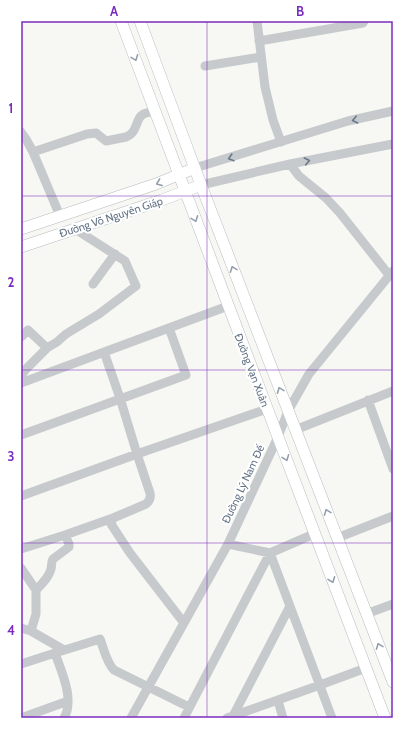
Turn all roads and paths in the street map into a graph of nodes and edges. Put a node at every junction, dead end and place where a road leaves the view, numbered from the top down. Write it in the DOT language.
graph roads {
  1 [pos="121,21"];
  2 [pos="140,21"];
  3 [pos="257,21"];
  4 [pos="364,21"];
  5 [pos="259,41"];
  6 [pos="261,57"];
  7 [pos="205,66"];
  8 [pos="393,111"];
  9 [pos="155,112"];
  10 [pos="21,132"];
  11 [pos="281,142"];
  12 [pos="393,144"];
  13 [pos="33,152"];
  14 [pos="290,164"];
  15 [pos="195,168"];
  16 [pos="179,175"];
  17 [pos="201,185"];
  18 [pos="185,192"];
  19 [pos="55,218"];
  20 [pos="21,229"];
  21 [pos="75,229"];
  22 [pos="55,236"];
  23 [pos="21,247"];
  24 [pos="115,254"];
  25 [pos="391,273"];
  26 [pos="93,284"];
  27 [pos="228,306"];
  28 [pos="169,328"];
  29 [pos="21,337"];
  30 [pos="47,348"];
  31 [pos="104,352"];
  32 [pos="21,376"];
  33 [pos="21,383"];
  34 [pos="393,391"];
  35 [pos="120,398"];
  36 [pos="368,400"];
  37 [pos="267,409"];
  38 [pos="288,412"];
  39 [pos="295,430"];
  40 [pos="21,435"];
  41 [pos="278,437"];
  42 [pos="137,454"];
  43 [pos="393,469"];
  44 [pos="21,496"];
  45 [pos="393,516"];
  46 [pos="113,518"];
  47 [pos="314,534"];
  48 [pos="65,535"];
  49 [pos="337,538"];
  50 [pos="228,544"];
  51 [pos="21,549"];
  52 [pos="270,553"];
  53 [pos="21,568"];
  54 [pos="36,590"];
  55 [pos="393,604"];
  56 [pos="290,606"];
  57 [pos="366,614"];
  58 [pos="184,623"];
  59 [pos="21,628"];
  60 [pos="31,631"];
  61 [pos="59,651"];
  62 [pos="21,664"];
  63 [pos="366,668"];
  64 [pos="393,682"];
  65 [pos="149,686"];
  66 [pos="320,686"];
  67 [pos="278,700"];
  68 [pos="68,701"];
  69 [pos="189,707"];
  70 [pos="230,717"];
  71 [pos="21,718"];
  72 [pos="64,718"];
  73 [pos="131,718"];
  74 [pos="184,718"];
  75 [pos="283,718"];
  76 [pos="332,718"];
  77 [pos="385,718"];
  1 -- 9 [label="main road, Đường Vạn Xuân, one-way"];
  2 -- 15 [label="main road, Đường Vạn Xuân"];
  3 -- 5 [label="street"];
  4 -- 5 [label="street"];
  5 -- 6 [label="street"];
  6 -- 7 [label="street"];
  6 -- 11 [label="street"];
  8 -- 11 [label="street, one-way"];
  9 -- 13 [label="street"];
  9 -- 16 [label="main road, Đường Vạn Xuân"];
  10 -- 13 [label="street"];
  11 -- 15 [label="street, one-way"];
  14 -- 12 [label="street, one-way"];
  13 -- 19 [label="street"];
  14 -- 17 [label="street"];
  14 -- 25 [label="street"];
  15 -- 16 [label="main road, Đường Võ Nguyên Giáp"];
  15 -- 17 [label="main road, Đường Vạn Xuân"];
  16 -- 18 [label="main road, Đường Vạn Xuân"];
  16 -- 19 [label="main road, Đường Võ Nguyên Giáp, one-way"];
  17 -- 18 [label="main road, Đường Võ Nguyên Giáp"];
  38 -- 17 [label="main road, Đường Vạn Xuân, one-way"];
  18 -- 21 [label="main road, Đường Võ Nguyên Giáp"];
  18 -- 27 [label="main road, Đường Vạn Xuân, one-way"];
  19 -- 20 [label="main road, Đường Võ Nguyên Giáp"];
  19 -- 22 [label="main road"];
  21 -- 22 [label="main road, Đường Võ Nguyên Giáp"];
  21 -- 24 [label="street"];
  22 -- 23 [label="main road, Đường Võ Nguyên Giáp"];
  24 -- 26 [label="street"];
  24 -- 30 [label="street"];
  25 -- 38 [label="street, Đường Lý Nam Đế"];
  27 -- 28 [label="street"];
  27 -- 37 [label="main road, Đường Vạn Xuân"];
  28 -- 31 [label="street"];
  28 -- 35 [label="street"];
  29 -- 30 [label="street"];
  30 -- 32 [label="street"];
  31 -- 33 [label="street"];
  31 -- 35 [label="street"];
  34 -- 36 [label="street"];
  35 -- 40 [label="street"];
  35 -- 42 [label="street"];
  36 -- 39 [label="street"];
  36 -- 43 [label="street"];
  37 -- 41 [label="main road, Đường Vạn Xuân"];
  37 -- 42 [label="street"];
  38 -- 39 [label="main road, Đường Vạn Xuân"];
  38 -- 41 [label="street, Đường Lý Nam Đế"];
  49 -- 39 [label="main road, Đường Vạn Xuân, one-way"];
  41 -- 47 [label="main road, Đường Vạn Xuân, one-way"];
  41 -- 50 [label="street, Đường Lý Nam Đế"];
  42 -- 44 [label="street"];
  42 -- 46 [label="street"];
  45 -- 49 [label="street"];
  46 -- 48 [label="street"];
  46 -- 58 [label="street"];
  47 -- 52 [label="street"];
  47 -- 63 [label="main road, Đường Vạn Xuân, one-way"];
  48 -- 51 [label="street"];
  48 -- 54 [label="street"];
  49 -- 57 [label="main road, Đường Vạn Xuân"];
  50 -- 52 [label="street"];
  50 -- 58 [label="street, Đường Lý Nam Đế"];
  52 -- 56 [label="street"];
  52 -- 69 [label="street"];
  53 -- 54 [label="street"];
  54 -- 60 [label="street"];
  55 -- 57 [label="street"];
  56 -- 66 [label="street"];
  56 -- 70 [label="street"];
  64 -- 57 [label="main road, Đường Vạn Xuân, one-way"];
  58 -- 65 [label="street, Đường Lý Nam Đế"];
  59 -- 60 [label="street"];
  60 -- 61 [label="street"];
  61 -- 62 [label="street"];
  61 -- 65 [label="street"];
  61 -- 68 [label="street"];
  63 -- 66 [label="street"];
  63 -- 77 [label="main road, Đường Vạn Xuân"];
  65 -- 69 [label="street"];
  65 -- 73 [label="street, Đường Lý Nam Đế"];
  66 -- 67 [label="street"];
  66 -- 76 [label="street"];
  67 -- 70 [label="street"];
  67 -- 75 [label="street"];
  68 -- 71 [label="street"];
  68 -- 72 [label="street"];
  69 -- 74 [label="street"];
}
